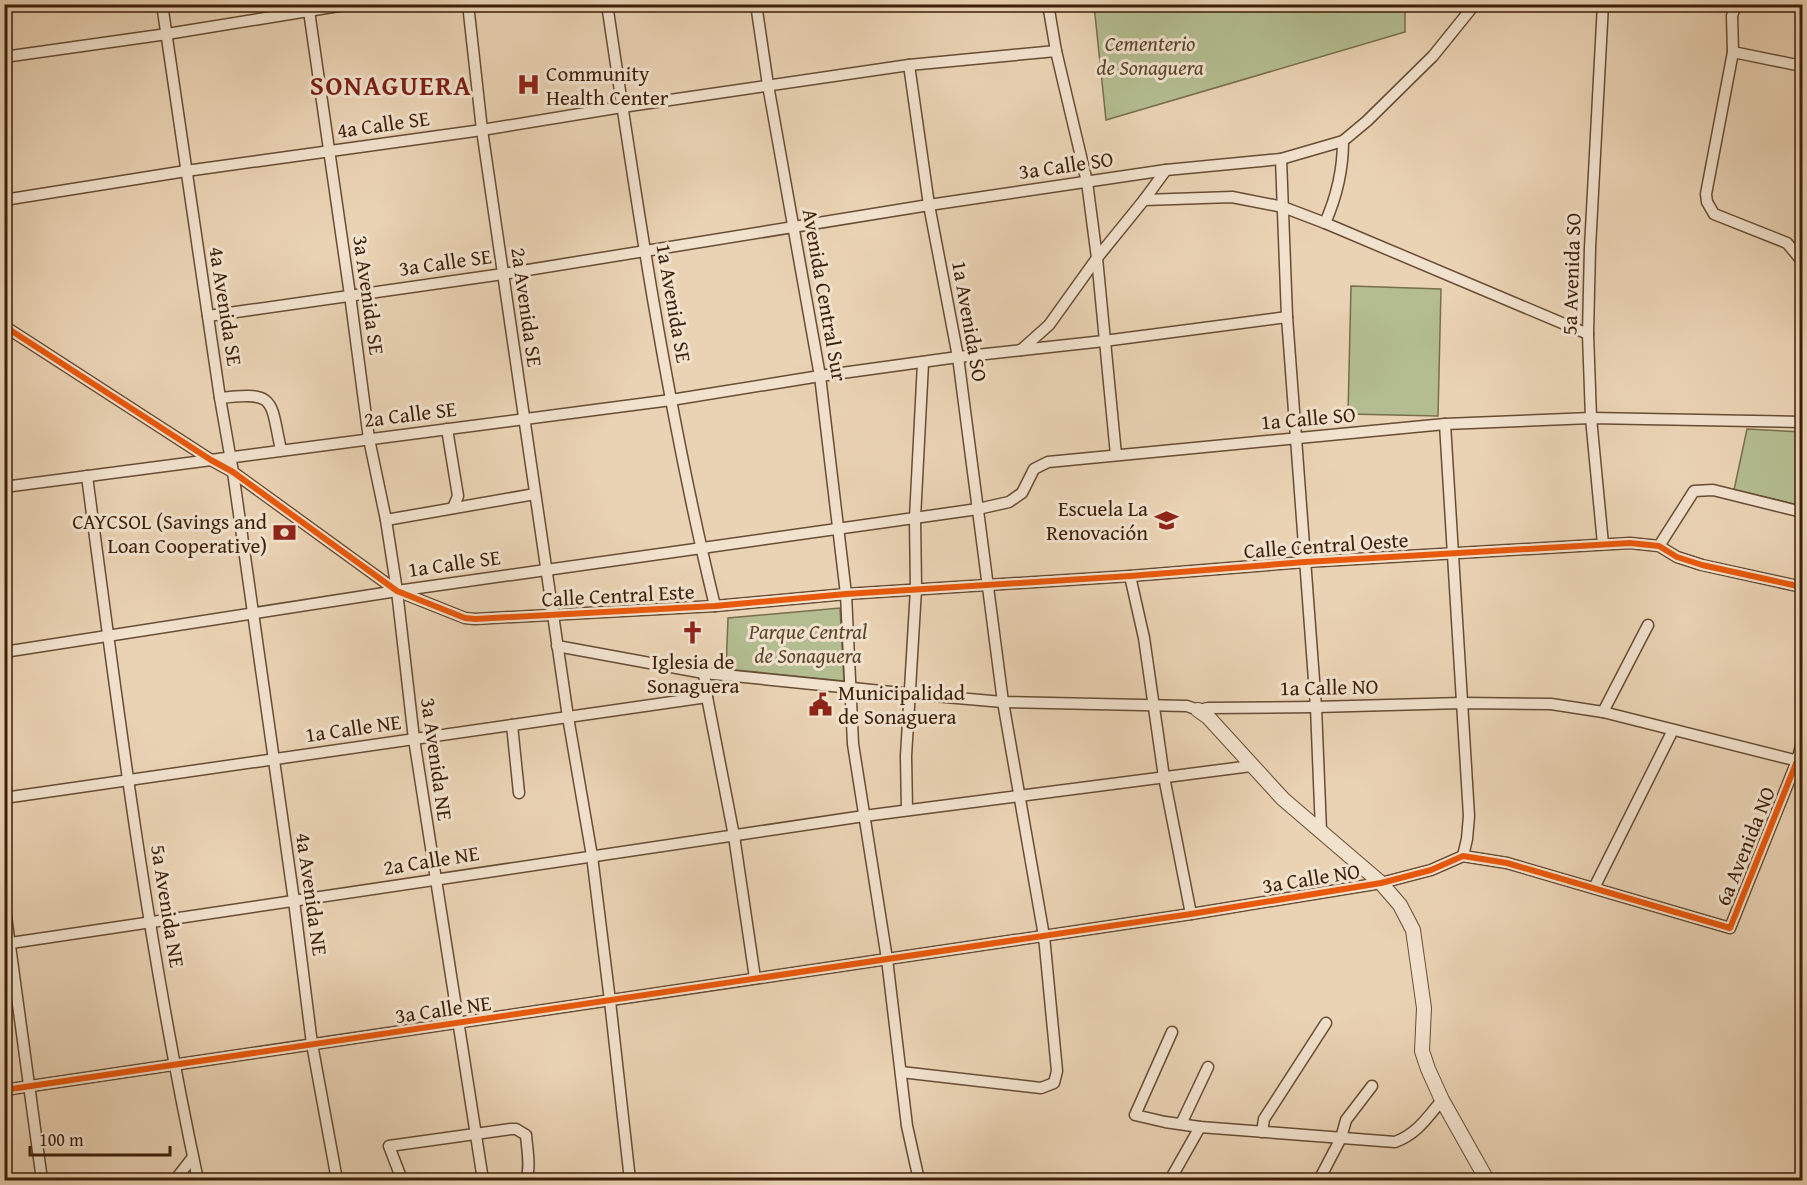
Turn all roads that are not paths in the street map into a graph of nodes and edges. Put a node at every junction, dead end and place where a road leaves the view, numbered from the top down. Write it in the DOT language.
graph roads {
  1 [pos="162,4"];
  2 [pos="351,4"];
  3 [pos="468,4"];
  4 [pos="607,4"];
  5 [pos="756,4"];
  6 [pos="1048,4"];
  7 [pos="1475,4"];
  8 [pos="1603,4"];
  9 [pos="1736,4"];
  10 [pos="309,8"];
  11 [pos="167,34"];
  12 [pos="1056,51"];
  13 [pos="1733,52"];
  14 [pos="4,57"];
  15 [pos="909,65"];
  16 [pos="1803,66"];
  17 [pos="768,85"];
  18 [pos="622,107"];
  19 [pos="482,129"];
  20 [pos="1343,141"];
  21 [pos="329,151"];
  22 [pos="1281,159"];
  23 [pos="1166,170"];
  24 [pos="186,171"];
  25 [pos="1087,182"];
  26 [pos="4,200"];
  27 [pos="1144,201"];
  28 [pos="929,205"];
  29 [pos="1283,207"];
  30 [pos="1325,223"];
  31 [pos="794,228"];
  32 [pos="645,250"];
  33 [pos="1097,258"];
  34 [pos="1803,261"];
  35 [pos="503,274"];
  36 [pos="350,295"];
  37 [pos="208,316"];
  38 [pos="1287,317"];
  39 [pos="4,326"];
  40 [pos="1588,334"];
  41 [pos="1104,341"];
  42 [pos="1020,350"];
  43 [pos="958,357"];
  44 [pos="923,363"];
  45 [pos="820,376"];
  46 [pos="220,398"];
  47 [pos="671,400"];
  48 [pos="1591,418"];
  49 [pos="524,419"];
  50 [pos="1803,422"];
  51 [pos="1445,424"];
  52 [pos="447,429"];
  53 [pos="369,439"];
  54 [pos="1297,439"];
  55 [pos="280,450"];
  56 [pos="1116,455"];
  57 [pos="230,457"];
  58 [pos="211,460"];
  59 [pos="233,472"];
  60 [pos="87,476"];
  61 [pos="4,487"];
  62 [pos="535,494"];
  63 [pos="453,508"];
  64 [pos="978,509"];
  65 [pos="1803,512"];
  66 [pos="915,518"];
  67 [pos="386,520"];
  68 [pos="838,528"];
  69 [pos="1603,544"];
  70 [pos="1659,546"];
  71 [pos="701,548"];
  72 [pos="1452,553"];
  73 [pos="1305,562"];
  74 [pos="546,570"];
  75 [pos="1130,576"];
  76 [pos="987,585"];
  77 [pos="1803,587"];
  78 [pos="916,590"];
  79 [pos="397,591"];
  80 [pos="846,594"];
  81 [pos="715,606"];
  82 [pos="252,613"];
  83 [pos="553,615"];
  84 [pos="1648,626"];
  85 [pos="108,636"];
  86 [pos="557,646"];
  87 [pos="4,652"];
  88 [pos="705,673"];
  89 [pos="850,687"];
  90 [pos="911,693"];
  91 [pos="707,697"];
  92 [pos="1003,702"];
  93 [pos="1461,703"];
  94 [pos="1154,705"];
  95 [pos="1316,707"];
  96 [pos="1198,710"];
  97 [pos="1603,712"];
  98 [pos="568,717"];
  99 [pos="512,725"];
  100 [pos="1673,730"];
  101 [pos="414,739"];
  102 [pos="1803,742"];
  103 [pos="273,759"];
  104 [pos="1800,762"];
  105 [pos="1251,765"];
  106 [pos="1164,777"];
  107 [pos="129,780"];
  108 [pos="519,793"];
  109 [pos="1020,796"];
  110 [pos="4,798"];
  111 [pos="907,810"];
  112 [pos="864,816"];
  113 [pos="1320,831"];
  114 [pos="734,836"];
  115 [pos="592,856"];
  116 [pos="1463,856"];
  117 [pos="435,879"];
  118 [pos="1381,883"];
  119 [pos="1594,888"];
  120 [pos="294,901"];
  121 [pos="4,902"];
  122 [pos="1191,914"];
  123 [pos="151,922"];
  124 [pos="1044,936"];
  125 [pos="7,944"];
  126 [pos="887,959"];
  127 [pos="755,978"];
  128 [pos="610,1001"];
  129 [pos="1326,1023"];
  130 [pos="459,1024"];
  131 [pos="1172,1032"];
  132 [pos="312,1044"];
  133 [pos="174,1065"];
  134 [pos="1208,1068"];
  135 [pos="901,1072"];
  136 [pos="30,1086"];
  137 [pos="1372,1086"];
  138 [pos="4,1090"];
  139 [pos="1442,1100"];
  140 [pos="1180,1124"];
  141 [pos="1200,1127"];
  142 [pos="1262,1132"];
  143 [pos="476,1133"];
  144 [pos="1341,1138"];
  145 [pos="193,1157"];
  146 [pos="42,1180"];
  147 [pos="175,1180"];
  148 [pos="198,1180"];
  149 [pos="338,1180"];
  150 [pos="402,1180"];
  151 [pos="483,1180"];
  152 [pos="526,1180"];
  153 [pos="630,1180"];
  154 [pos="919,1180"];
  155 [pos="1170,1180"];
  156 [pos="1319,1180"];
  157 [pos="1487,1180"];
  1 -- 11 [label="street, 4a Avenida SE"];
  2 -- 10 [label="street"];
  3 -- 19 [label="street, 2a Avenida SE"];
  4 -- 18 [label="street, 1a Avenida SE"];
  5 -- 17 [label="street, Avenida Central Sur"];
  6 -- 12 [label="street"];
  7 -- 20 [label="street"];
  8 -- 40 [label="street, 5a Avenida SO"];
  9 -- 13 [label="street"];
  10 -- 11 [label="street"];
  10 -- 21 [label="street, 3a Avenida SE"];
  11 -- 14 [label="street"];
  11 -- 24 [label="street, 4a Avenida SE"];
  12 -- 15 [label="street, 4a Calle SE"];
  12 -- 25 [label="street"];
  13 -- 16 [label="street"];
  13 -- 34 [label="street"];
  15 -- 17 [label="street, 4a Calle SE"];
  15 -- 28 [label="street, 1a Avenida SO"];
  17 -- 18 [label="street, 4a Calle SE"];
  17 -- 31 [label="street, Avenida Central Sur"];
  18 -- 19 [label="street, 4a Calle SE"];
  18 -- 32 [label="street, 1a Avenida SE"];
  19 -- 21 [label="street, 4a Calle SE"];
  19 -- 35 [label="street, 2a Avenida SE"];
  20 -- 22 [label="street, 3a Calle SO"];
  20 -- 30 [label="street"];
  21 -- 24 [label="street, 4a Calle SE"];
  21 -- 36 [label="street, 3a Avenida SE"];
  22 -- 23 [label="street, 3a Calle SO"];
  22 -- 29 [label="street"];
  23 -- 25 [label="street, 3a Calle SO"];
  23 -- 27 [label="street"];
  24 -- 26 [label="street, 4a Calle SE"];
  24 -- 37 [label="street, 4a Avenida SE"];
  25 -- 28 [label="street, 3a Calle SO"];
  25 -- 33 [label="street"];
  27 -- 29 [label="street"];
  27 -- 33 [label="street"];
  28 -- 31 [label="street, 3a Calle SO"];
  28 -- 43 [label="street, 1a Avenida SO"];
  29 -- 30 [label="street"];
  29 -- 38 [label="street"];
  30 -- 40 [label="street"];
  31 -- 32 [label="street, 3a Calle SE"];
  31 -- 45 [label="street, Avenida Central Sur"];
  32 -- 35 [label="street, 3a Calle SE"];
  32 -- 47 [label="street, 1a Avenida SE"];
  33 -- 41 [label="street"];
  33 -- 42 [label="street"];
  35 -- 36 [label="street, 3a Calle SE"];
  35 -- 49 [label="street, 2a Avenida SE"];
  36 -- 37 [label="street, 3a Calle SE"];
  36 -- 53 [label="street, 3a Avenida SE"];
  37 -- 46 [label="street, 4a Avenida SE"];
  38 -- 41 [label="street, 2a Calle SE"];
  38 -- 54 [label="street"];
  39 -- 58 [label="street, Calle Central Este"];
  40 -- 48 [label="street, 5a Avenida SO"];
  41 -- 42 [label="street, 2a Calle SE"];
  41 -- 56 [label="street"];
  42 -- 43 [label="street, 2a Calle SE"];
  43 -- 44 [label="street, 2a Calle SE"];
  43 -- 64 [label="street, 1a Avenida SO"];
  44 -- 45 [label="street, 2a Calle SE"];
  44 -- 66 [label="street"];
  45 -- 47 [label="street, 2a Calle SE"];
  45 -- 68 [label="street, Avenida Central Sur"];
  46 -- 55 [label="street"];
  46 -- 57 [label="street, 4a Avenida SE"];
  47 -- 49 [label="street, 2a Calle SE"];
  47 -- 71 [label="street, 1a Avenida SE"];
  48 -- 50 [label="street, 1a Calle SO"];
  48 -- 51 [label="street, 1a Calle SO"];
  48 -- 69 [label="street, 5a Avenida SO"];
  49 -- 52 [label="street, 2a Calle SE"];
  49 -- 62 [label="street, 2a Avenida SE"];
  51 -- 54 [label="street, 1a Calle SO"];
  51 -- 72 [label="street"];
  52 -- 53 [label="street, 2a Calle SE"];
  52 -- 63 [label="street"];
  53 -- 55 [label="street, 2a Calle SE"];
  53 -- 67 [label="street, 3a Avenida SE"];
  54 -- 56 [label="street, 1a Calle SO"];
  54 -- 73 [label="street"];
  55 -- 57 [label="street, 2a Calle SE"];
  56 -- 64 [label="street, 1a Calle SO"];
  57 -- 58 [label="street, 2a Calle SE"];
  57 -- 59 [label="street, 4a Avenida SE"];
  58 -- 59 [label="street, Calle Central Este"];
  58 -- 60 [label="street, 2a Calle SE"];
  59 -- 79 [label="street, Calle Central Este"];
  59 -- 82 [label="street, 4a Avenida SE"];
  60 -- 61 [label="street, 2a Calle SE"];
  60 -- 85 [label="street, 5a Avenida NE"];
  62 -- 63 [label="street"];
  62 -- 74 [label="street, 2a Avenida SE"];
  63 -- 67 [label="street"];
  64 -- 66 [label="street, 1a Calle SO"];
  64 -- 76 [label="street, 1a Avenida SO"];
  65 -- 70 [label="street"];
  66 -- 68 [label="street, 1a Calle SO"];
  66 -- 78 [label="street"];
  67 -- 79 [label="street, 3a Avenida SE"];
  68 -- 71 [label="street, 1a Calle SE"];
  68 -- 80 [label="street, Avenida Central Sur"];
  69 -- 70 [label="street, Calle Central Oeste"];
  69 -- 72 [label="street, Calle Central Oeste"];
  70 -- 77 [label="street, Calle Central Oeste"];
  71 -- 74 [label="street, 1a Calle SE"];
  71 -- 81 [label="street, 1a Avenida SE"];
  72 -- 73 [label="street, Calle Central Oeste"];
  72 -- 93 [label="street"];
  73 -- 75 [label="street, Calle Central Oeste"];
  73 -- 95 [label="street"];
  74 -- 79 [label="street, 1a Calle SE"];
  74 -- 83 [label="street, 2a Avenida SE"];
  75 -- 76 [label="street, Calle Central Oeste"];
  75 -- 94 [label="street"];
  76 -- 78 [label="street, Calle Central Oeste"];
  76 -- 92 [label="street, 1a Avenida SO"];
  78 -- 80 [label="street, Calle Central Oeste"];
  78 -- 90 [label="street"];
  79 -- 82 [label="street, 1a Calle SE"];
  79 -- 83 [label="street, Calle Central Este"];
  79 -- 101 [label="street, 3a Avenida NE"];
  80 -- 81 [label="street, Calle Central Este"];
  80 -- 89 [label="street, Avenida Central Sur"];
  81 -- 83 [label="street, Calle Central Este"];
  82 -- 85 [label="street, 1a Calle SE"];
  82 -- 103 [label="street, 4a Avenida NE"];
  83 -- 86 [label="street, 2a Avenida SE"];
  84 -- 97 [label="street"];
  85 -- 87 [label="street, 1a Calle SE"];
  85 -- 107 [label="street, 5a Avenida NE"];
  86 -- 88 [label="street"];
  86 -- 98 [label="street, 2a Avenida SE"];
  88 -- 89 [label="street"];
  88 -- 91 [label="street"];
  89 -- 90 [label="street, 1a Calle NO"];
  89 -- 112 [label="street, Avenida Central Sur"];
  90 -- 92 [label="street, 1a Calle NO"];
  90 -- 111 [label="street"];
  91 -- 98 [label="street, 1a Calle NE"];
  91 -- 114 [label="street"];
  92 -- 94 [label="street, 1a Calle NO"];
  92 -- 109 [label="street, 1a Avenida SO"];
  93 -- 95 [label="street, 1a Calle NO"];
  93 -- 97 [label="street, 1a Calle NO"];
  93 -- 116 [label="street"];
  94 -- 96 [label="street, 1a Calle NO"];
  94 -- 106 [label="street"];
  95 -- 96 [label="street, 1a Calle NO"];
  95 -- 113 [label="street"];
  96 -- 105 [label="street"];
  97 -- 100 [label="street, 1a Calle NO"];
  98 -- 99 [label="street, 1a Calle NE"];
  98 -- 115 [label="street, 2a Avenida SE"];
  99 -- 101 [label="street, 1a Calle NE"];
  99 -- 108 [label="street"];
  100 -- 104 [label="street, 1a Calle NO"];
  100 -- 119 [label="street"];
  101 -- 103 [label="street, 1a Calle NE"];
  101 -- 117 [label="street, 3a Avenida NE"];
  102 -- 104 [label="street, 6a Avenida NO"];
  103 -- 107 [label="street, 1a Calle NE"];
  103 -- 120 [label="street, 4a Avenida NE"];
  104 -- 119 [label="street, 6a Avenida NO"];
  105 -- 106 [label="street, 2a Calle NE"];
  105 -- 113 [label="street"];
  106 -- 109 [label="street, 2a Calle NE"];
  106 -- 122 [label="street"];
  107 -- 110 [label="street, 1a Calle NE"];
  107 -- 123 [label="street, 5a Avenida NE"];
  109 -- 111 [label="street, 2a Calle NE"];
  109 -- 124 [label="street, 1a Avenida SO"];
  111 -- 112 [label="street, 2a Calle NE"];
  112 -- 114 [label="street, 2a Calle NE"];
  112 -- 126 [label="street, Avenida Central Sur"];
  113 -- 118 [label="street"];
  114 -- 115 [label="street, 2a Calle NE"];
  114 -- 127 [label="street"];
  115 -- 117 [label="street, 2a Calle NE"];
  115 -- 128 [label="street, 2a Avenida SE"];
  116 -- 118 [label="street, 3a Calle NO"];
  116 -- 119 [label="street"];
  117 -- 120 [label="street, 2a Calle NE"];
  117 -- 130 [label="street, 3a Avenida NE"];
  118 -- 122 [label="street, 3a Calle NO"];
  118 -- 139 [label="street"];
  120 -- 123 [label="street, 2a Calle NE"];
  120 -- 132 [label="street, 4a Avenida NE"];
  121 -- 125 [label="street"];
  122 -- 124 [label="street, 3a Calle NO"];
  123 -- 125 [label="street, 2a Calle NE"];
  123 -- 133 [label="street, 5a Avenida NE"];
  124 -- 126 [label="street, 3a Calle NO"];
  124 -- 135 [label="street, 1a Avenida SO"];
  125 -- 136 [label="street"];
  126 -- 127 [label="street, 3a Calle NE"];
  126 -- 135 [label="street, Avenida Central Sur"];
  127 -- 128 [label="street, 3a Calle NE"];
  128 -- 130 [label="street, 3a Calle NE"];
  128 -- 153 [label="street, 2a Avenida SE"];
  129 -- 142 [label="street"];
  130 -- 132 [label="street, 3a Calle NE"];
  130 -- 143 [label="street, 3a Avenida NE"];
  131 -- 140 [label="street"];
  132 -- 133 [label="street, 3a Calle NE"];
  132 -- 149 [label="street, 4a Avenida NE"];
  133 -- 136 [label="street, 3a Calle NE"];
  133 -- 145 [label="street, 5a Avenida NE"];
  134 -- 140 [label="street"];
  135 -- 154 [label="street, Avenida Central Sur"];
  136 -- 138 [label="street, 3a Calle NE"];
  136 -- 146 [label="street"];
  137 -- 144 [label="street"];
  139 -- 144 [label="street"];
  139 -- 157 [label="street"];
  140 -- 141 [label="street"];
  141 -- 142 [label="street"];
  141 -- 155 [label="street"];
  142 -- 144 [label="street"];
  143 -- 150 [label="street"];
  143 -- 151 [label="street, 3a Avenida NE"];
  143 -- 152 [label="street"];
  144 -- 156 [label="street"];
  145 -- 147 [label="street"];
  145 -- 148 [label="street, 5a Avenida NE"];
}
